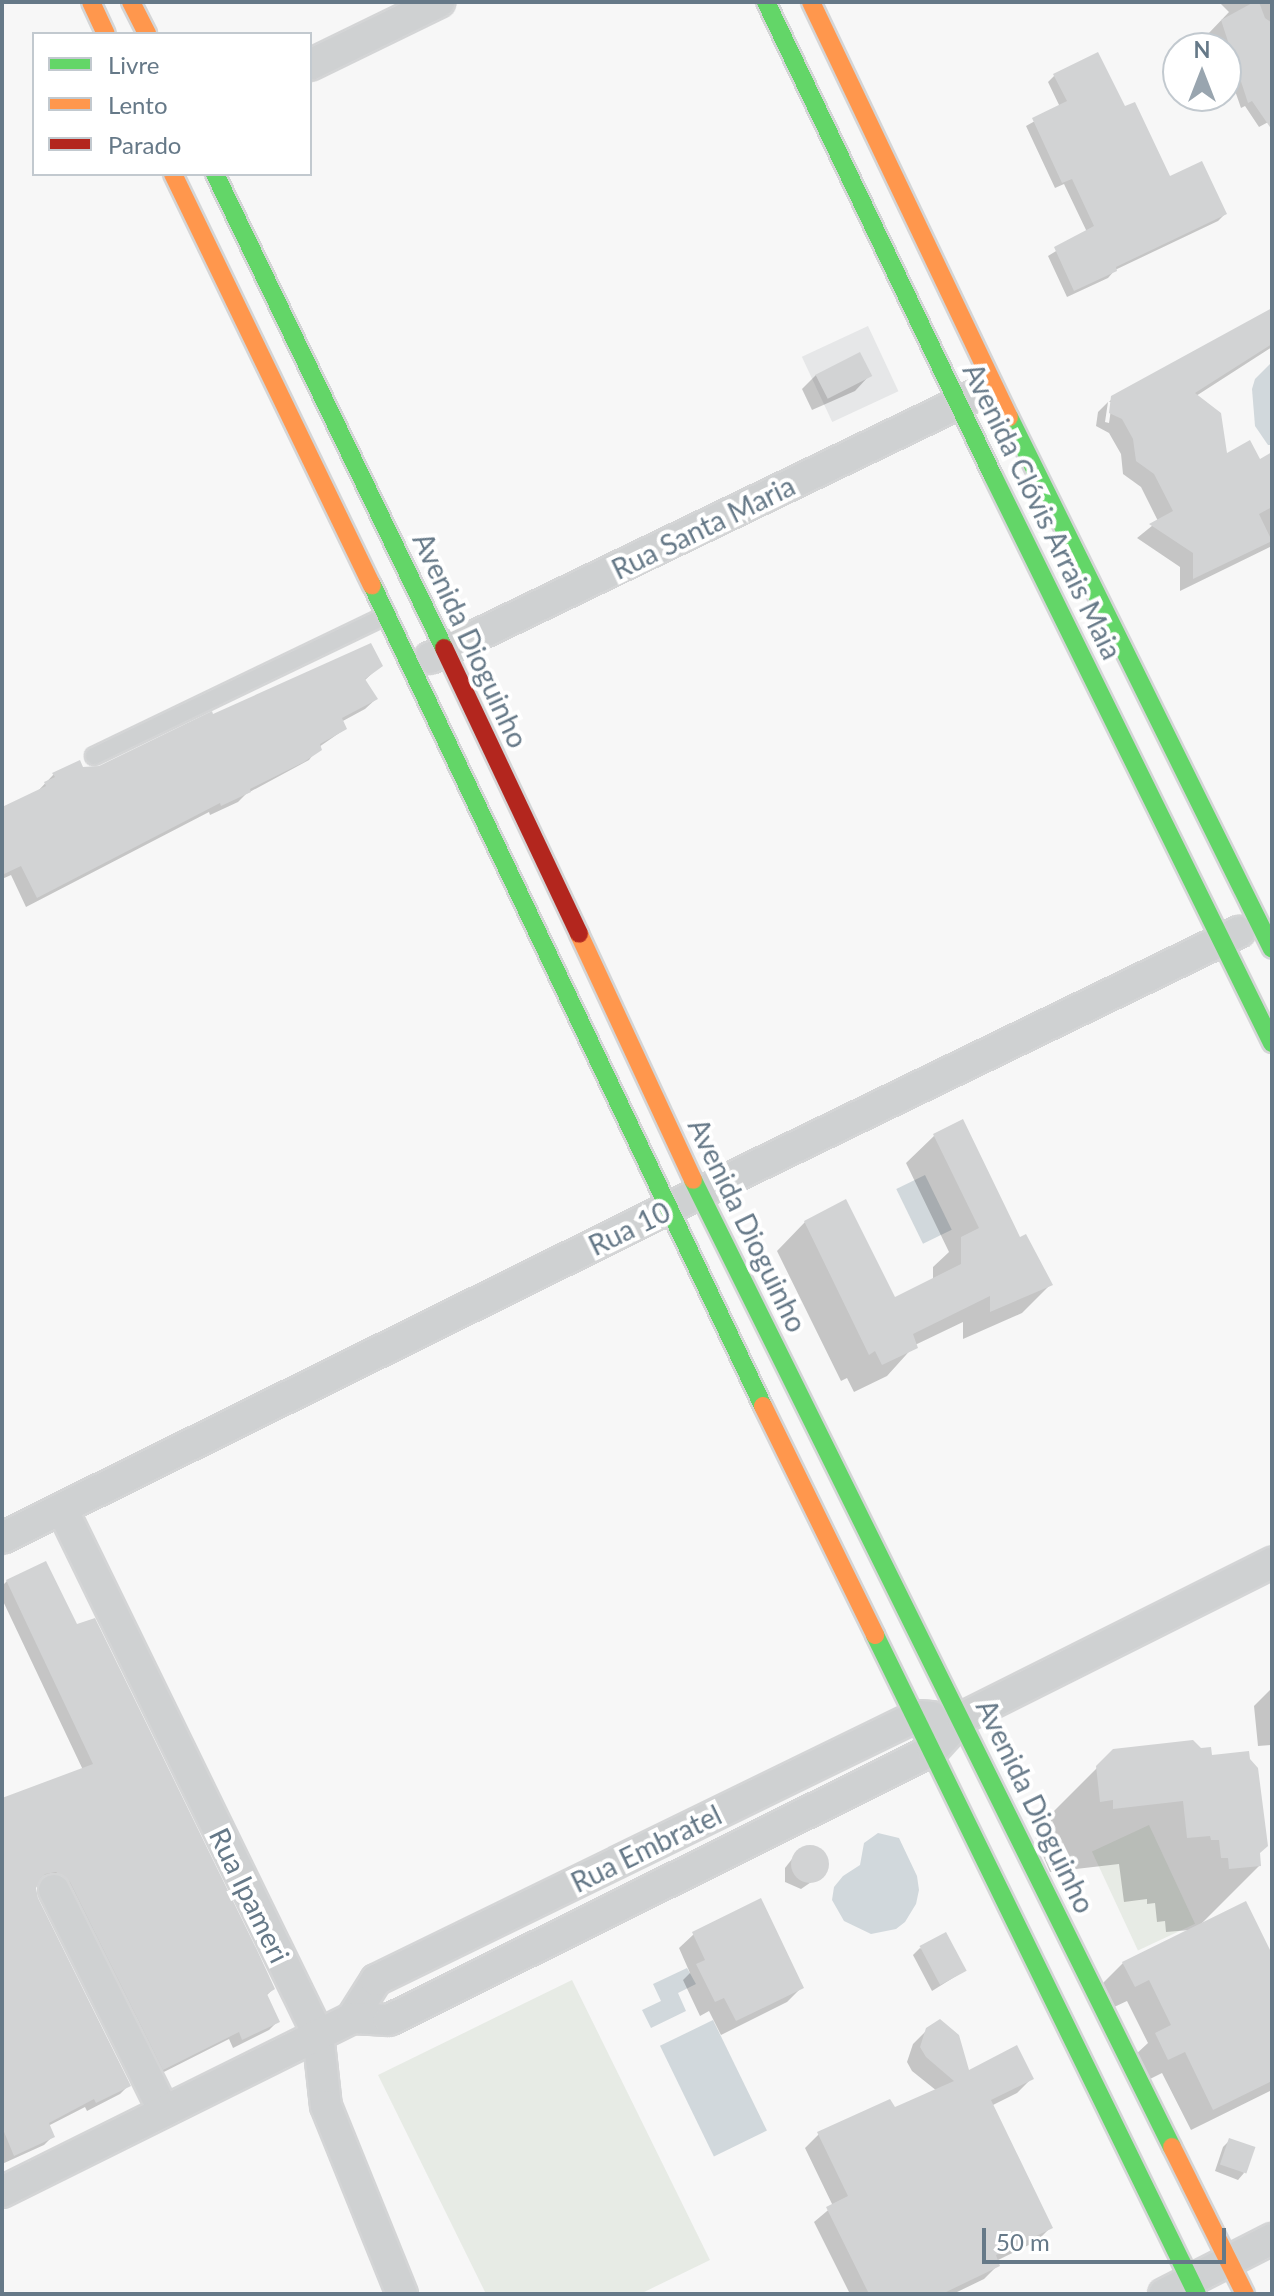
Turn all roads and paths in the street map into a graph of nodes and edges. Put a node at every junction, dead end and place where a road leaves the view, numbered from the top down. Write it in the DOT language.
graph roads {
  1 [pos="91,2"];
  2 [pos="131,2"];
  3 [pos="439,2"];
  4 [pos="766,2"];
  5 [pos="811,2"];
  6 [pos="105,32"];
  7 [pos="146,32"];
  8 [pos="312,64"];
  9 [pos="174,176"];
  10 [pos="216,176"];
  11 [pos="994,386"];
  12 [pos="961,403"];
  13 [pos="387,615"];
  14 [pos="446,651"];
  15 [pos="412,667"];
  16 [pos="94,756"];
  17 [pos="1259,922"];
  18 [pos="1222,940"];
  19 [pos="1272,949"];
  20 [pos="1272,1043"];
  21 [pos="700,1194"];
  22 [pos="667,1209"];
  23 [pos="62,1509"];
  24 [pos="2,1538"];
  25 [pos="1272,1563"];
  26 [pos="917,1716"];
  27 [pos="962,1718"];
  28 [pos="933,1750"];
  29 [pos="54,1890"];
  30 [pos="352,2018"];
  31 [pos="318,2034"];
  32 [pos="163,2110"];
  33 [pos="2,2192"];
  34 [pos="1272,2239"];
  35 [pos="1229,2261"];
  36 [pos="1184,2290"];
  37 [pos="402,2294"];
  38 [pos="1245,2294"];
  1 -- 6 [label="main road"];
  2 -- 7 [label="main road"];
  3 -- 8 [label="street"];
  4 -- 12 [label="main road, Avenida Clóvis Arrais Maia"];
  5 -- 11 [label="main road, Avenida Clóvis Arrais Maia"];
  9 -- 13 [label="main road"];
  10 -- 14 [label="main road, Avenida Dioguinho"];
  11 -- 12 [label="street, Rua Santa Maria"];
  11 -- 17 [label="main road, Avenida Clóvis Arrais Maia"];
  12 -- 14 [label="street, Rua Santa Maria"];
  12 -- 18 [label="main road, Avenida Clóvis Arrais Maia"];
  13 -- 15 [label="main road"];
  13 -- 16 [label="lane"];
  14 -- 15 [label="street, Rua Santa Maria"];
  14 -- 21 [label="main road, Avenida Dioguinho"];
  15 -- 22 [label="main road"];
  17 -- 18 [label="street, Rua 10"];
  17 -- 19 [label="main road, Avenida Clóvis Arrais Maia"];
  18 -- 20 [label="main road, Avenida Clóvis Arrais Maia"];
  18 -- 21 [label="street, Rua 10"];
  21 -- 22 [label="street, Rua 10"];
  21 -- 27 [label="main road, Avenida Dioguinho"];
  22 -- 23 [label="street, Rua 10"];
  22 -- 26 [label="main road"];
  23 -- 24 [label="street, Rua 10"];
  23 -- 31 [label="street, Rua Ipameri"];
  25 -- 27 [label="street, Rua Embratel"];
  26 -- 27 [label="street, Rua Embratel"];
  26 -- 28 [label="main road"];
  26 -- 30 [label="street, Rua Embratel"];
  27 -- 28 [label="street, Rua Embratel"];
  27 -- 35 [label="main road, Avenida Dioguinho"];
  28 -- 30 [label="street, Rua Embratel"];
  28 -- 36 [label="main road"];
  29 -- 32 [label="street"];
  30 -- 31 [label="street, Rua Embratel"];
  31 -- 32 [label="street, Rua Embratel"];
  31 -- 37 [label="street, Rua Ipameri"];
  32 -- 33 [label="street, Rua Embratel"];
  34 -- 35 [label="street"];
  35 -- 36 [label="street"];
  35 -- 38 [label="main road, Avenida Dioguinho"];
}
